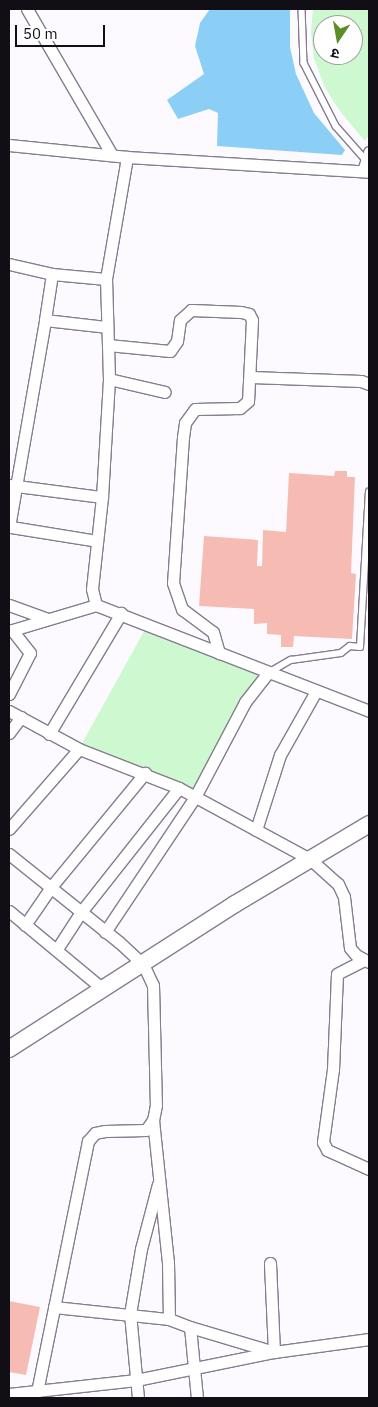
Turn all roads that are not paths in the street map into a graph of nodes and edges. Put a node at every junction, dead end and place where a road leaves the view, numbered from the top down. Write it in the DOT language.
graph roads {
  1 [pos="27,9"];
  2 [pos="302,9"];
  3 [pos="9,145"];
  4 [pos="112,155"];
  5 [pos="367,155"];
  6 [pos="127,157"];
  7 [pos="366,171"];
  8 [pos="9,264"];
  9 [pos="52,274"];
  10 [pos="106,279"];
  11 [pos="44,320"];
  12 [pos="106,327"];
  13 [pos="108,346"];
  14 [pos="251,377"];
  15 [pos="108,380"];
  16 [pos="369,384"];
  17 [pos="165,392"];
  18 [pos="13,485"];
  19 [pos="369,492"];
  20 [pos="102,497"];
  21 [pos="10,527"];
  22 [pos="97,541"];
  23 [pos="96,604"];
  24 [pos="9,605"];
  25 [pos="121,613"];
  26 [pos="48,619"];
  27 [pos="10,630"];
  28 [pos="219,653"];
  29 [pos="268,673"];
  30 [pos="316,691"];
  31 [pos="9,694"];
  32 [pos="9,711"];
  33 [pos="369,712"];
  34 [pos="21,717"];
  35 [pos="9,733"];
  36 [pos="49,734"];
  37 [pos="79,749"];
  38 [pos="145,773"];
  39 [pos="179,788"];
  40 [pos="195,797"];
  41 [pos="369,824"];
  42 [pos="9,829"];
  43 [pos="256,830"];
  44 [pos="9,854"];
  45 [pos="310,858"];
  46 [pos="51,887"];
  47 [pos="9,911"];
  48 [pos="81,912"];
  49 [pos="25,925"];
  50 [pos="105,932"];
  51 [pos="56,949"];
  52 [pos="366,961"];
  53 [pos="143,964"];
  54 [pos="103,989"];
  55 [pos="9,1049"];
  56 [pos="153,1120"];
  57 [pos="369,1169"];
  58 [pos="160,1174"];
  59 [pos="270,1262"];
  60 [pos="54,1307"];
  61 [pos="130,1314"];
  62 [pos="169,1319"];
  63 [pos="190,1327"];
  64 [pos="369,1339"];
  65 [pos="274,1352"];
  66 [pos="194,1369"];
  67 [pos="136,1380"];
  68 [pos="79,1386"];
  69 [pos="37,1392"];
  70 [pos="15,1396"];
  71 [pos="80,1398"];
  72 [pos="138,1398"];
  73 [pos="197,1398"];
  1 -- 4 [label="street"];
  2 -- 5 [label="lane"];
  3 -- 4 [label="street"];
  4 -- 6 [label="street"];
  5 -- 7 [label="street"];
  6 -- 7 [label="street"];
  6 -- 10 [label="street"];
  8 -- 9 [label="street"];
  9 -- 10 [label="street"];
  9 -- 11 [label="street"];
  10 -- 12 [label="street"];
  11 -- 12 [label="street"];
  11 -- 18 [label="street"];
  12 -- 13 [label="street"];
  13 -- 14 [label="street"];
  13 -- 15 [label="street"];
  14 -- 16 [label="street"];
  14 -- 28 [label="street"];
  15 -- 17 [label="street"];
  15 -- 20 [label="street"];
  18 -- 20 [label="street"];
  18 -- 21 [label="street"];
  19 -- 29 [label="lane"];
  20 -- 22 [label="street"];
  21 -- 22 [label="street"];
  22 -- 23 [label="street"];
  23 -- 25 [label="street"];
  23 -- 26 [label="street"];
  24 -- 26 [label="street"];
  25 -- 28 [label="street"];
  25 -- 36 [label="street"];
  26 -- 27 [label="street"];
  27 -- 31 [label="street"];
  28 -- 29 [label="street"];
  29 -- 30 [label="street"];
  29 -- 40 [label="street"];
  30 -- 33 [label="street"];
  30 -- 43 [label="street"];
  32 -- 34 [label="street"];
  34 -- 35 [label="street"];
  34 -- 36 [label="street"];
  36 -- 37 [label="street"];
  37 -- 38 [label="street"];
  37 -- 42 [label="street"];
  38 -- 39 [label="street"];
  38 -- 46 [label="street"];
  39 -- 40 [label="street"];
  39 -- 48 [label="street"];
  40 -- 43 [label="street"];
  40 -- 50 [label="street"];
  41 -- 45 [label="street"];
  43 -- 45 [label="street"];
  44 -- 46 [label="street"];
  45 -- 52 [label="street"];
  45 -- 53 [label="street"];
  46 -- 48 [label="street"];
  46 -- 49 [label="street"];
  47 -- 49 [label="street"];
  48 -- 50 [label="street"];
  48 -- 51 [label="street"];
  49 -- 51 [label="street"];
  50 -- 53 [label="street"];
  51 -- 54 [label="street"];
  52 -- 57 [label="street"];
  53 -- 54 [label="street"];
  53 -- 56 [label="street"];
  54 -- 55 [label="street"];
  56 -- 58 [label="street"];
  56 -- 60 [label="street"];
  58 -- 61 [label="street"];
  58 -- 62 [label="street"];
  59 -- 65 [label="street"];
  60 -- 61 [label="street"];
  60 -- 69 [label="street"];
  61 -- 62 [label="street"];
  61 -- 67 [label="street"];
  62 -- 63 [label="street"];
  63 -- 65 [label="street"];
  63 -- 66 [label="street"];
  64 -- 65 [label="street"];
  65 -- 66 [label="street"];
  66 -- 67 [label="street"];
  66 -- 73 [label="street"];
  67 -- 68 [label="street"];
  67 -- 72 [label="street"];
  68 -- 69 [label="street"];
  68 -- 71 [label="street"];
  69 -- 70 [label="street"];
}
